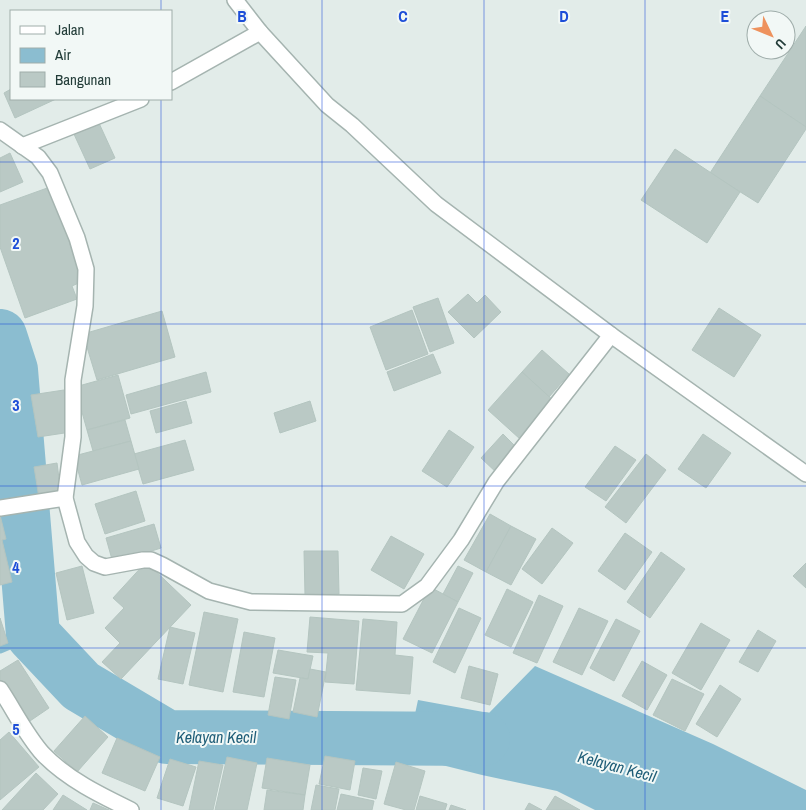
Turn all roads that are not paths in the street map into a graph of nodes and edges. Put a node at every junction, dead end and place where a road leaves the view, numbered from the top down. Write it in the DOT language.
graph roads {
  1 [pos="235,0"];
  2 [pos="260,32"];
  3 [pos="172,81"];
  4 [pos="138,100"];
  5 [pos="0,130"];
  6 [pos="22,146"];
  7 [pos="611,335"];
  8 [pos="806,474"];
  9 [pos="65,498"];
  10 [pos="0,508"];
  11 [pos="0,689"];
  12 [pos="131,810"];
  1 -- 2 [label="street"];
  2 -- 3 [label="street"];
  2 -- 7 [label="street"];
  4 -- 6 [label="street"];
  5 -- 6 [label="street"];
  6 -- 9 [label="street"];
  7 -- 8 [label="street"];
  7 -- 9 [label="street"];
  9 -- 10 [label="street"];
  11 -- 12 [label="street"];
}
